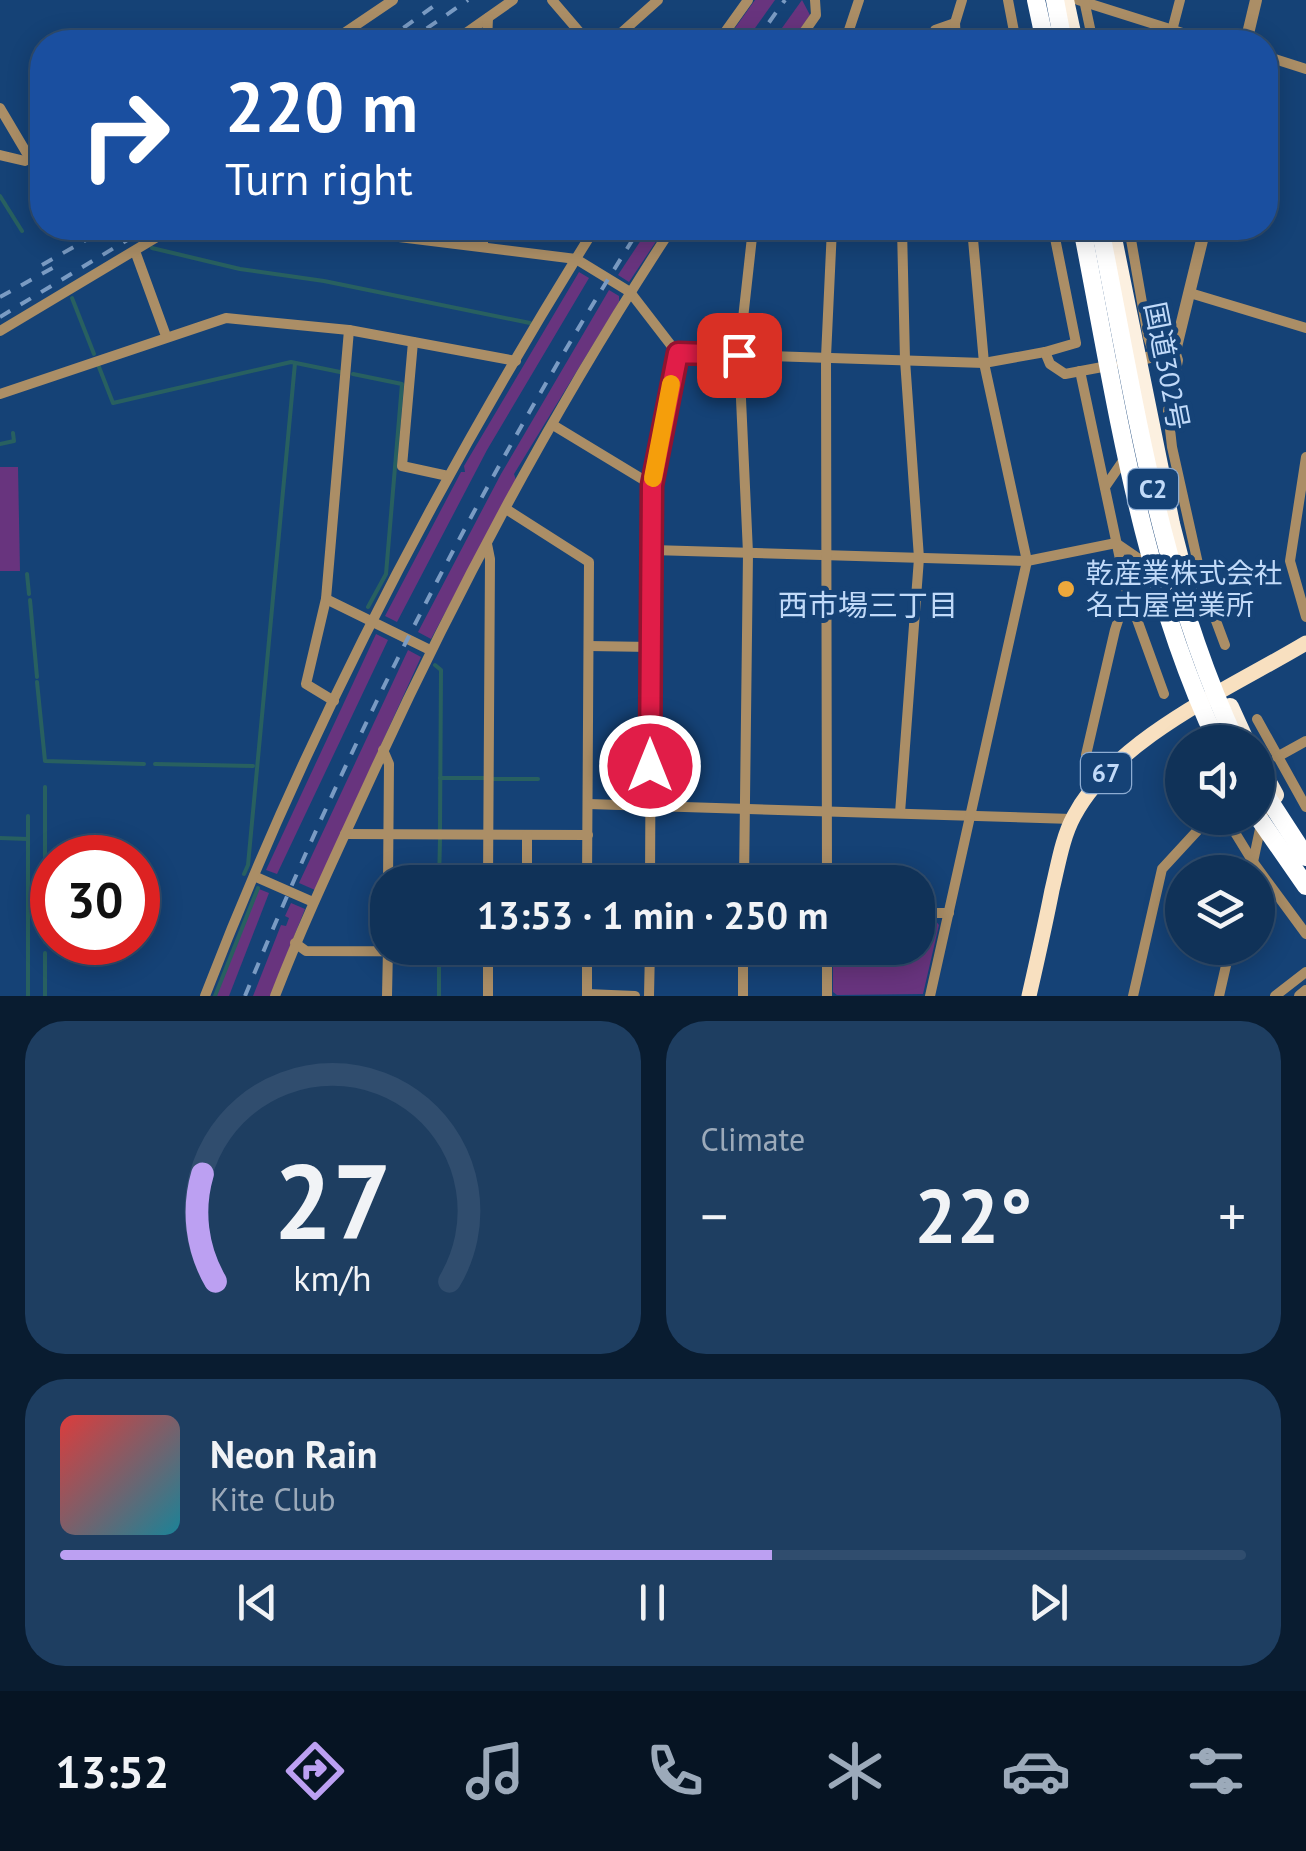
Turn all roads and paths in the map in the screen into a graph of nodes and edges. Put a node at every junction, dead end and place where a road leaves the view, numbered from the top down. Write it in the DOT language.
graph roads {
  1 [pos="393,0"];
  2 [pos="512,0"];
  3 [pos="552,0"];
  4 [pos="658,0"];
  5 [pos="748,0"];
  6 [pos="815,0"];
  7 [pos="860,0"];
  8 [pos="962,0"];
  9 [pos="1008,0"];
  10 [pos="1036,0"];
  11 [pos="1055,0"];
  12 [pos="1065,0"];
  13 [pos="1180,0"];
  14 [pos="1256,0"];
  15 [pos="1082,1"];
  16 [pos="488,18"];
  17 [pos="954,23"];
  18 [pos="349,30"];
  19 [pos="470,30"];
  20 [pos="488,30"];
  21 [pos="578,30"];
  22 [pos="624,30"];
  23 [pos="727,30"];
  24 [pos="805,30"];
  25 [pos="850,30"];
  26 [pos="936,30"];
  27 [pos="955,30"];
  28 [pos="1014,30"];
  29 [pos="1042,30"];
  30 [pos="1061,30"];
  31 [pos="1071,30"];
  32 [pos="1090,30"];
  33 [pos="1155,30"];
  34 [pos="1172,30"];
  35 [pos="1249,30"];
  36 [pos="1278,60"];
  37 [pos="1306,68"];
  38 [pos="0,108"];
  39 [pos="0,155"];
  40 [pos="30,157"];
  41 [pos="153,240"];
  42 [pos="444,240"];
  43 [pos="483,240"];
  44 [pos="588,240"];
  45 [pos="664,240"];
  46 [pos="752,240"];
  47 [pos="831,240"];
  48 [pos="902,240"];
  49 [pos="973,240"];
  50 [pos="1056,240"];
  51 [pos="1084,240"];
  52 [pos="1103,240"];
  53 [pos="1114,240"];
  54 [pos="1126,240"];
  55 [pos="1132,240"];
  56 [pos="1201,240"];
  57 [pos="483,247"];
  58 [pos="135,251"];
  59 [pos="1118,258"];
  60 [pos="576,259"];
  61 [pos="630,292"];
  62 [pos="1190,293"];
  63 [pos="1306,328"];
  64 [pos="349,330"];
  65 [pos="0,331"];
  66 [pos="166,336"];
  67 [pos="413,342"];
  68 [pos="1045,352"];
  69 [pos="1175,352"];
  70 [pos="678,353"];
  71 [pos="739,355"];
  72 [pos="826,358"];
  73 [pos="1147,359"];
  74 [pos="905,360"];
  75 [pos="516,361"];
  76 [pos="984,363"];
  77 [pos="1080,372"];
  78 [pos="0,394"];
  79 [pos="552,424"];
  80 [pos="1151,428"];
  81 [pos="1172,447"];
  82 [pos="1306,457"];
  83 [pos="448,476"];
  84 [pos="652,485"];
  85 [pos="1105,488"];
  86 [pos="1302,490"];
  87 [pos="506,509"];
  88 [pos="486,543"];
  89 [pos="1116,543"];
  90 [pos="1192,544"];
  91 [pos="652,550"];
  92 [pos="748,553"];
  93 [pos="826,555"];
  94 [pos="920,558"];
  95 [pos="1027,561"];
  96 [pos="1181,564"];
  97 [pos="1127,592"];
  98 [pos="1189,594"];
  99 [pos="326,599"];
  100 [pos="1306,617"];
  101 [pos="371,622"];
  102 [pos="1306,643"];
  103 [pos="589,646"];
  104 [pos="1225,646"];
  105 [pos="651,647"];
  106 [pos="430,650"];
  107 [pos="1224,692"];
  108 [pos="1164,694"];
  109 [pos="334,701"];
  110 [pos="1257,719"];
  111 [pos="1210,725"];
  112 [pos="1228,725"];
  113 [pos="1239,725"];
  114 [pos="1306,740"];
  115 [pos="383,750"];
  116 [pos="1278,757"];
  117 [pos="1103,776"];
  118 [pos="1275,782"];
  119 [pos="1293,788"];
  120 [pos="1275,796"];
  121 [pos="1275,801"];
  122 [pos="588,804"];
  123 [pos="650,806"];
  124 [pos="1306,806"];
  125 [pos="745,808"];
  126 [pos="826,811"];
  127 [pos="900,814"];
  128 [pos="970,816"];
  129 [pos="1072,819"];
  130 [pos="345,834"];
  131 [pos="388,834"];
  132 [pos="489,835"];
  133 [pos="526,835"];
  134 [pos="588,835"];
  135 [pos="1193,835"];
  136 [pos="1271,835"];
  137 [pos="1306,841"];
  138 [pos="1306,857"];
  139 [pos="388,865"];
  140 [pos="488,865"];
  141 [pos="526,865"];
  142 [pos="588,865"];
  143 [pos="650,865"];
  144 [pos="744,865"];
  145 [pos="827,865"];
  146 [pos="254,876"];
  147 [pos="1306,886"];
  148 [pos="1275,896"];
  149 [pos="313,902"];
  150 [pos="935,913"];
  151 [pos="1290,913"];
  152 [pos="948,914"];
  153 [pos="1306,918"];
  154 [pos="1306,934"];
  155 [pos="295,943"];
  156 [pos="370,949"];
  157 [pos="388,965"];
  158 [pos="488,965"];
  159 [pos="587,965"];
  160 [pos="650,965"];
  161 [pos="744,965"];
  162 [pos="827,965"];
  163 [pos="1226,965"];
  164 [pos="1306,972"];
  165 [pos="1306,991"];
  166 [pos="587,995"];
  167 [pos="205,996"];
  168 [pos="275,996"];
  169 [pos="387,996"];
  170 [pos="488,996"];
  171 [pos="636,996"];
  172 [pos="649,996"];
  173 [pos="743,996"];
  174 [pos="827,996"];
  175 [pos="930,996"];
  176 [pos="1029,996"];
  177 [pos="1133,996"];
  178 [pos="1220,996"];
  179 [pos="1275,996"];
  180 [pos="1300,996"];
  1 -- 18 [label="street"];
  2 -- 16 [label="street"];
  3 -- 21 [label="street"];
  4 -- 22 [label="street"];
  5 -- 23 [label="street"];
  6 -- 24 [label="street"];
  7 -- 25 [label="street"];
  8 -- 17 [label="street"];
  9 -- 28 [label="street"];
  10 -- 29 [label="highway"];
  11 -- 30 [label="highway"];
  12 -- 31 [label="highway"];
  13 -- 34 [label="street"];
  14 -- 35 [label="street"];
  15 -- 32 [label="street"];
  15 -- 33 [label="street"];
  16 -- 19 [label="street"];
  16 -- 20 [label="street"];
  17 -- 26 [label="street"];
  17 -- 27 [label="street"];
  36 -- 37 [label="street"];
  38 -- 40 [label="street"];
  39 -- 40 [label="street"];
  41 -- 58 [label="street"];
  42 -- 57 [label="street"];
  43 -- 57 [label="street"];
  44 -- 60 [label="street"];
  45 -- 61 [label="street"];
  46 -- 71 [label="street"];
  47 -- 72 [label="street"];
  48 -- 74 [label="street"];
  49 -- 76 [label="street"];
  50 -- 68 [label="street"];
  51 -- 111 [label="highway, C2, bridge"];
  52 -- 112 [label="highway, C2, bridge"];
  53 -- 59 [label="highway, 国道302号"];
  54 -- 59 [label="street"];
  55 -- 73 [label="street"];
  56 -- 62 [label="street"];
  57 -- 60 [label="street"];
  58 -- 65 [label="street"];
  58 -- 66 [label="street"];
  59 -- 73 [label="highway, 国道302号"];
  60 -- 61 [label="street"];
  60 -- 75 [label="street"];
  61 -- 70 [label="street"];
  61 -- 79 [label="street"];
  62 -- 63 [label="street"];
  62 -- 69 [label="street"];
  64 -- 66 [label="street"];
  64 -- 67 [label="street"];
  64 -- 99 [label="street"];
  66 -- 78 [label="street"];
  67 -- 75 [label="street"];
  67 -- 83 [label="street"];
  68 -- 76 [label="street"];
  68 -- 77 [label="street"];
  69 -- 73 [label="street"];
  69 -- 81 [label="street"];
  70 -- 71 [label="street"];
  70 -- 84 [label="street"];
  71 -- 72 [label="street"];
  71 -- 92 [label="street"];
  72 -- 74 [label="street"];
  72 -- 93 [label="street"];
  73 -- 77 [label="street"];
  73 -- 80 [label="highway, 国道302号"];
  74 -- 76 [label="street"];
  74 -- 94 [label="street"];
  75 -- 83 [label="street"];
  76 -- 95 [label="street"];
  77 -- 85 [label="street"];
  79 -- 84 [label="street"];
  79 -- 87 [label="street"];
  80 -- 81 [label="street"];
  80 -- 85 [label="street"];
  80 -- 96 [label="highway, 国道302号"];
  81 -- 90 [label="street"];
  82 -- 86 [label="street"];
  83 -- 101 [label="street"];
  84 -- 91 [label="street"];
  85 -- 89 [label="street"];
  86 -- 100 [label="street"];
  87 -- 88 [label="street"];
  87 -- 103 [label="street"];
  88 -- 106 [label="street"];
  88 -- 132 [label="street"];
  89 -- 95 [label="street"];
  89 -- 97 [label="street"];
  89 -- 98 [label="street"];
  90 -- 96 [label="street"];
  90 -- 104 [label="street"];
  91 -- 92 [label="street"];
  91 -- 105 [label="street"];
  92 -- 93 [label="street"];
  92 -- 125 [label="street"];
  93 -- 94 [label="street"];
  93 -- 126 [label="street"];
  94 -- 95 [label="street"];
  94 -- 127 [label="street"];
  95 -- 128 [label="street"];
  96 -- 98 [label="highway, 国道302号"];
  97 -- 108 [label="street"];
  97 -- 117 [label="street"];
  98 -- 107 [label="highway, 国道302号"];
  99 -- 101 [label="street"];
  99 -- 109 [label="street"];
  101 -- 106 [label="street"];
  101 -- 109 [label="street"];
  102 -- 107 [label="main road, 67"];
  103 -- 105 [label="street"];
  103 -- 122 [label="street"];
  105 -- 123 [label="street"];
  106 -- 115 [label="street"];
  107 -- 113 [label="highway, 国道302号"];
  107 -- 117 [label="main road, 67"];
  109 -- 146 [label="street"];
  110 -- 116 [label="street"];
  114 -- 116 [label="street"];
  115 -- 130 [label="street"];
  115 -- 131 [label="street"];
  116 -- 119 [label="street"];
  117 -- 129 [label="main road, 67"];
  118 -- 119 [label="street"];
  119 -- 124 [label="street"];
  120 -- 137 [label="highway"];
  121 -- 138 [label="highway, bridge"];
  122 -- 123 [label="street"];
  122 -- 134 [label="street"];
  123 -- 125 [label="street"];
  123 -- 143 [label="street"];
  125 -- 126 [label="street"];
  125 -- 144 [label="street"];
  126 -- 127 [label="street"];
  126 -- 145 [label="street"];
  127 -- 128 [label="street"];
  128 -- 129 [label="street"];
  128 -- 152 [label="street"];
  129 -- 176 [label="main road, 67"];
  130 -- 131 [label="street"];
  130 -- 149 [label="street"];
  131 -- 132 [label="street"];
  131 -- 139 [label="street"];
  132 -- 133 [label="street"];
  132 -- 140 [label="street"];
  133 -- 134 [label="street"];
  133 -- 141 [label="street"];
  134 -- 142 [label="street"];
  135 -- 177 [label="street"];
  136 -- 147 [label="highway, bridge"];
  146 -- 149 [label="street"];
  146 -- 167 [label="street"];
  148 -- 151 [label="street"];
  149 -- 155 [label="street"];
  150 -- 152 [label="street"];
  151 -- 153 [label="street"];
  151 -- 154 [label="street"];
  152 -- 175 [label="street"];
  155 -- 156 [label="street"];
  155 -- 168 [label="street"];
  157 -- 169 [label="street"];
  158 -- 170 [label="street"];
  159 -- 166 [label="street"];
  160 -- 172 [label="street"];
  161 -- 173 [label="street"];
  162 -- 174 [label="street"];
  163 -- 178 [label="street"];
  164 -- 179 [label="street"];
  165 -- 180 [label="street"];
  166 -- 171 [label="street"];
}
